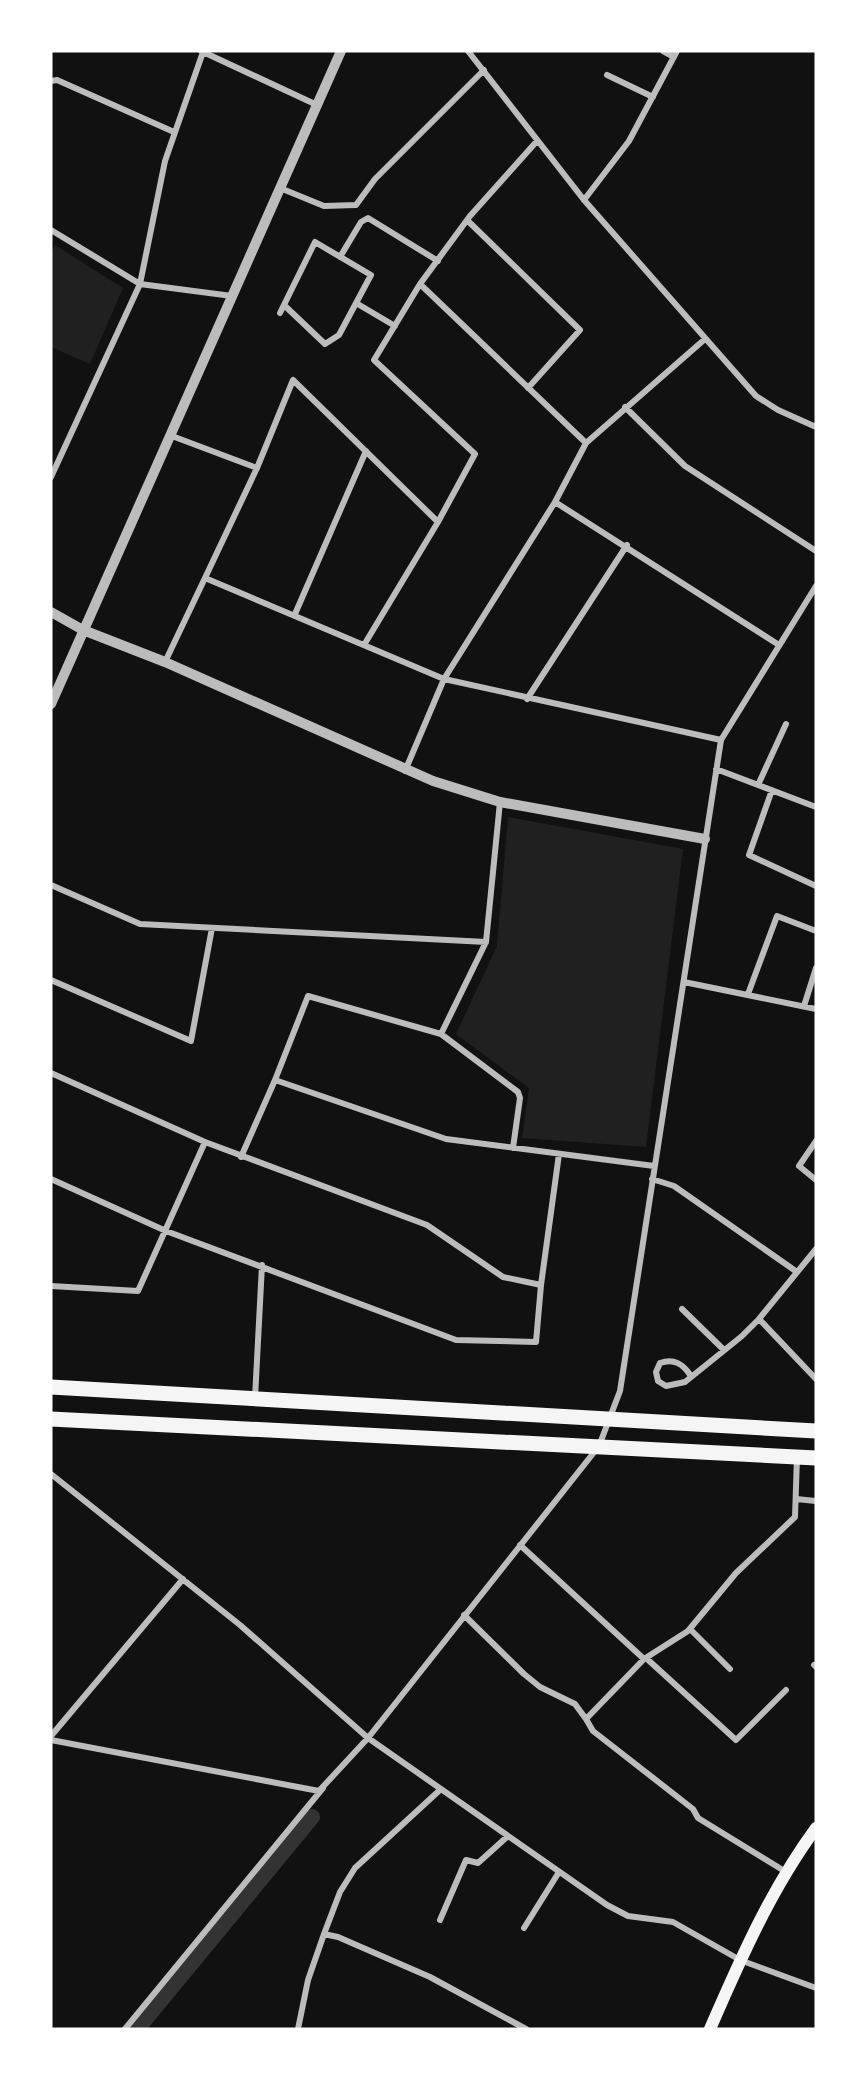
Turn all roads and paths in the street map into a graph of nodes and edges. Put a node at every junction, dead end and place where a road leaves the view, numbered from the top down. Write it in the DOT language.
graph roads {
  1 [pos="202,51"];
  2 [pos="341,51"];
  3 [pos="468,51"];
  4 [pos="663,51"];
  5 [pos="676,54"];
  6 [pos="484,70"];
  7 [pos="607,75"];
  8 [pos="51,81"];
  9 [pos="652,97"];
  10 [pos="317,105"];
  11 [pos="174,132"];
  12 [pos="537,141"];
  13 [pos="280,188"];
  14 [pos="585,200"];
  15 [pos="467,220"];
  16 [pos="51,230"];
  17 [pos="340,257"];
  18 [pos="438,261"];
  19 [pos="140,284"];
  20 [pos="420,284"];
  21 [pos="232,296"];
  22 [pos="356,303"];
  23 [pos="284,305"];
  24 [pos="280,313"];
  25 [pos="395,326"];
  26 [pos="705,339"];
  27 [pos="528,388"];
  28 [pos="626,407"];
  29 [pos="816,427"];
  30 [pos="172,436"];
  31 [pos="586,443"];
  32 [pos="366,451"];
  33 [pos="257,468"];
  34 [pos="51,477"];
  35 [pos="555,502"];
  36 [pos="438,522"];
  37 [pos="627,545"];
  38 [pos="816,551"];
  39 [pos="205,578"];
  40 [pos="816,586"];
  41 [pos="51,612"];
  42 [pos="295,614"];
  43 [pos="83,630"];
  44 [pos="364,645"];
  45 [pos="779,645"];
  46 [pos="165,662"];
  47 [pos="444,679"];
  48 [pos="527,699"];
  49 [pos="51,704"];
  50 [pos="786,724"];
  51 [pos="721,740"];
  52 [pos="716,769"];
  53 [pos="405,771"];
  54 [pos="758,785"];
  55 [pos="771,790"];
  56 [pos="500,802"];
  57 [pos="816,807"];
  58 [pos="705,839"];
  59 [pos="51,885"];
  60 [pos="816,886"];
  61 [pos="212,928"];
  62 [pos="816,931"];
  63 [pos="486,942"];
  64 [pos="816,968"];
  65 [pos="51,980"];
  66 [pos="684,982"];
  67 [pos="748,994"];
  68 [pos="804,1006"];
  69 [pos="816,1009"];
  70 [pos="441,1034"];
  71 [pos="51,1073"];
  72 [pos="275,1080"];
  73 [pos="816,1141"];
  74 [pos="205,1143"];
  75 [pos="513,1148"];
  76 [pos="559,1154"];
  77 [pos="241,1157"];
  78 [pos="654,1166"];
  79 [pos="51,1179"];
  80 [pos="652,1179"];
  81 [pos="816,1180"];
  82 [pos="166,1231"];
  83 [pos="816,1249"];
  84 [pos="262,1265"];
  85 [pos="797,1272"];
  86 [pos="541,1284"];
  87 [pos="51,1286"];
  88 [pos="682,1309"];
  89 [pos="759,1319"];
  90 [pos="724,1350"];
  91 [pos="691,1376"];
  92 [pos="816,1379"];
  93 [pos="51,1387"];
  94 [pos="255,1398"];
  95 [pos="51,1419"];
  96 [pos="609,1420"];
  97 [pos="816,1431"];
  98 [pos="599,1446"];
  99 [pos="798,1456"];
  100 [pos="816,1458"];
  101 [pos="51,1474"];
  102 [pos="796,1498"];
  103 [pos="816,1501"];
  104 [pos="520,1545"];
  105 [pos="183,1579"];
  106 [pos="464,1615"];
  107 [pos="690,1629"];
  108 [pos="645,1658"];
  109 [pos="730,1669"];
  110 [pos="786,1690"];
  111 [pos="586,1719"];
  112 [pos="51,1738"];
  113 [pos="368,1738"];
  114 [pos="335,1773"];
  115 [pos="441,1789"];
  116 [pos="814,1834"];
  117 [pos="508,1836"];
  118 [pos="559,1872"];
  119 [pos="786,1872"];
  120 [pos="440,1920"];
  121 [pos="524,1928"];
  122 [pos="324,1934"];
  123 [pos="740,1960"];
  124 [pos="816,1989"];
  125 [pos="125,2029"];
  126 [pos="298,2029"];
  127 [pos="526,2029"];
  128 [pos="710,2029"];
  1 -- 10 [label="street"];
  1 -- 11 [label="street"];
  2 -- 10 [label="street"];
  3 -- 6 [label="street"];
  4 -- 5 [label="street"];
  5 -- 9 [label="street"];
  6 -- 12 [label="street"];
  6 -- 13 [label="street"];
  7 -- 9 [label="street"];
  8 -- 11 [label="street"];
  9 -- 14 [label="street"];
  10 -- 13 [label="street"];
  11 -- 19 [label="street"];
  12 -- 14 [label="street"];
  12 -- 15 [label="street"];
  13 -- 21 [label="street"];
  14 -- 26 [label="street"];
  15 -- 18 [label="street"];
  15 -- 27 [label="street"];
  16 -- 19 [label="street"];
  17 -- 18 [label="street"];
  17 -- 22 [label="street"];
  17 -- 23 [label="street"];
  18 -- 20 [label="street"];
  19 -- 21 [label="street"];
  19 -- 34 [label="street"];
  20 -- 25 [label="street"];
  20 -- 27 [label="street"];
  21 -- 30 [label="street"];
  22 -- 23 [label="street"];
  22 -- 25 [label="street"];
  23 -- 24 [label="street"];
  25 -- 36 [label="street"];
  26 -- 28 [label="street"];
  26 -- 29 [label="street"];
  27 -- 31 [label="street"];
  28 -- 31 [label="street"];
  28 -- 38 [label="street"];
  30 -- 33 [label="street"];
  30 -- 43 [label="street"];
  31 -- 35 [label="street"];
  32 -- 33 [label="street"];
  32 -- 36 [label="street"];
  32 -- 42 [label="street"];
  33 -- 39 [label="street"];
  35 -- 37 [label="street"];
  35 -- 47 [label="street"];
  36 -- 44 [label="street"];
  37 -- 45 [label="street"];
  37 -- 48 [label="street"];
  39 -- 42 [label="street"];
  39 -- 46 [label="street"];
  40 -- 45 [label="street"];
  41 -- 43 [label="street"];
  42 -- 44 [label="street"];
  43 -- 46 [label="street"];
  43 -- 49 [label="street"];
  44 -- 47 [label="street"];
  45 -- 51 [label="street"];
  46 -- 53 [label="street"];
  47 -- 48 [label="street"];
  47 -- 53 [label="street"];
  48 -- 51 [label="street"];
  50 -- 54 [label="street"];
  51 -- 52 [label="street"];
  52 -- 54 [label="street"];
  52 -- 58 [label="street"];
  53 -- 56 [label="street"];
  54 -- 55 [label="street"];
  55 -- 57 [label="street"];
  55 -- 60 [label="street"];
  56 -- 58 [label="street"];
  56 -- 63 [label="street"];
  58 -- 66 [label="street"];
  59 -- 61 [label="street"];
  61 -- 63 [label="street"];
  61 -- 65 [label="street"];
  62 -- 67 [label="street"];
  63 -- 70 [label="street"];
  64 -- 68 [label="street"];
  66 -- 67 [label="street"];
  66 -- 78 [label="street"];
  67 -- 68 [label="street"];
  68 -- 69 [label="street"];
  70 -- 72 [label="street"];
  70 -- 75 [label="street"];
  71 -- 74 [label="street"];
  72 -- 75 [label="street"];
  72 -- 77 [label="street"];
  73 -- 81 [label="street"];
  74 -- 77 [label="street"];
  74 -- 82 [label="street"];
  75 -- 76 [label="street"];
  76 -- 78 [label="street"];
  76 -- 86 [label="street"];
  77 -- 86 [label="street"];
  78 -- 80 [label="street"];
  79 -- 82 [label="street"];
  80 -- 85 [label="street"];
  80 -- 96 [label="street"];
  82 -- 84 [label="street"];
  82 -- 87 [label="street"];
  83 -- 85 [label="street"];
  84 -- 86 [label="street"];
  84 -- 94 [label="street"];
  85 -- 89 [label="street"];
  88 -- 90 [label="street"];
  89 -- 90 [label="street"];
  89 -- 92 [label="street"];
  90 -- 91 [label="street"];
  91 -- 91 [label="street"];
  93 -- 94 [label="main road"];
  94 -- 96 [label="main road"];
  95 -- 98 [label="main road"];
  96 -- 97 [label="main road"];
  96 -- 98 [label="street"];
  98 -- 99 [label="main road"];
  98 -- 104 [label="street"];
  99 -- 100 [label="main road"];
  99 -- 102 [label="street"];
  101 -- 105 [label="street"];
  102 -- 103 [label="street"];
  102 -- 107 [label="street"];
  104 -- 106 [label="street"];
  104 -- 108 [label="street"];
  105 -- 112 [label="street"];
  105 -- 113 [label="street"];
  106 -- 111 [label="street"];
  106 -- 113 [label="street"];
  107 -- 108 [label="street"];
  107 -- 109 [label="street"];
  108 -- 110 [label="street"];
  108 -- 111 [label="street"];
  111 -- 119 [label="street"];
  112 -- 114 [label="street"];
  113 -- 114 [label="street"];
  113 -- 115 [label="street"];
  114 -- 125 [label="street"];
  115 -- 117 [label="street"];
  115 -- 122 [label="street"];
  116 -- 119 [label="main road"];
  117 -- 118 [label="street"];
  117 -- 120 [label="street"];
  118 -- 121 [label="street"];
  118 -- 123 [label="street"];
  119 -- 123 [label="main road"];
  122 -- 126 [label="street"];
  122 -- 127 [label="street"];
  123 -- 124 [label="street"];
  123 -- 128 [label="main road"];
}
